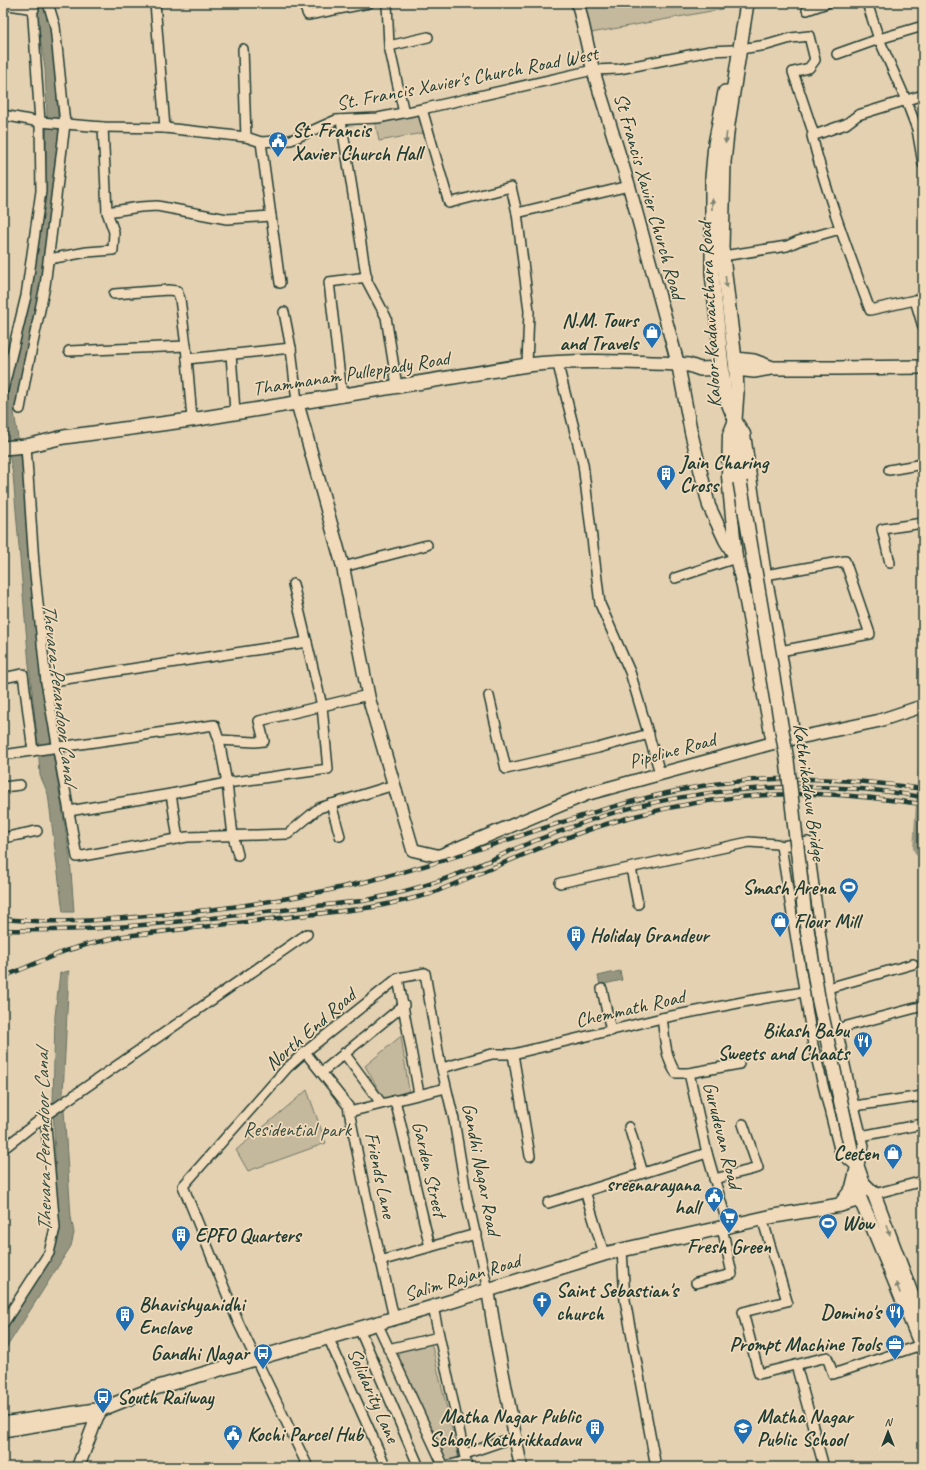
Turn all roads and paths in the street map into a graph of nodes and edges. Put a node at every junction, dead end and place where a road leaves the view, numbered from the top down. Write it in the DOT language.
graph roads {
  1 [pos="48,3"];
  2 [pos="155,3"];
  3 [pos="370,3"];
  4 [pos="387,3"];
  5 [pos="578,3"];
  6 [pos="738,3"];
  7 [pos="747,3"];
  8 [pos="827,3"];
  9 [pos="867,3"];
  10 [pos="3,4"];
  11 [pos="33,6"];
  12 [pos="305,8"];
  13 [pos="807,10"];
  14 [pos="923,26"];
  15 [pos="428,37"];
  16 [pos="879,39"];
  17 [pos="389,46"];
  18 [pos="243,49"];
  19 [pos="736,50"];
  20 [pos="836,54"];
  21 [pos="593,70"];
  22 [pos="923,95"];
  23 [pos="906,100"];
  24 [pos="422,109"];
  25 [pos="404,113"];
  26 [pos="3,115"];
  27 [pos="342,120"];
  28 [pos="42,122"];
  29 [pos="62,124"];
  30 [pos="103,127"];
  31 [pos="165,128"];
  32 [pos="814,136"];
  33 [pos="246,138"];
  34 [pos="261,142"];
  35 [pos="923,164"];
  36 [pos="629,186"];
  37 [pos="107,212"];
  38 [pos="517,213"];
  39 [pos="271,216"];
  40 [pos="840,229"];
  41 [pos="723,256"];
  42 [pos="49,259"];
  43 [pos="366,277"];
  44 [pos="280,282"];
  45 [pos="114,294"];
  46 [pos="919,299"];
  47 [pos="284,312"];
  48 [pos="923,327"];
  49 [pos="186,346"];
  50 [pos="290,348"];
  51 [pos="69,351"];
  52 [pos="231,354"];
  53 [pos="187,358"];
  54 [pos="557,362"];
  55 [pos="683,364"];
  56 [pos="722,364"];
  57 [pos="735,364"];
  58 [pos="527,365"];
  59 [pos="923,367"];
  60 [pos="4,380"];
  61 [pos="397,386"];
  62 [pos="3,390"];
  63 [pos="342,395"];
  64 [pos="297,402"];
  65 [pos="20,410"];
  66 [pos="235,412"];
  67 [pos="192,419"];
  68 [pos="735,420"];
  69 [pos="23,446"];
  70 [pos="5,448"];
  71 [pos="923,464"];
  72 [pos="888,470"];
  73 [pos="923,523"];
  74 [pos="427,545"];
  75 [pos="736,558"];
  76 [pos="890,563"];
  77 [pos="343,567"];
  78 [pos="675,578"];
  79 [pos="766,578"];
  80 [pos="294,584"];
  81 [pos="743,586"];
  82 [pos="307,642"];
  83 [pos="780,651"];
  84 [pos="3,678"];
  85 [pos="46,682"];
  86 [pos="368,695"];
  87 [pos="489,696"];
  88 [pos="322,706"];
  89 [pos="923,706"];
  90 [pos="649,734"];
  91 [pos="794,738"];
  92 [pos="219,740"];
  93 [pos="773,743"];
  94 [pos="55,749"];
  95 [pos="35,751"];
  96 [pos="3,756"];
  97 [pos="660,773"];
  98 [pos="228,783"];
  99 [pos="20,785"];
  100 [pos="394,785"];
  101 [pos="3,787"];
  102 [pos="172,794"];
  103 [pos="331,804"];
  104 [pos="69,811"];
  105 [pos="37,831"];
  106 [pos="234,836"];
  107 [pos="340,836"];
  108 [pos="3,838"];
  109 [pos="178,839"];
  110 [pos="780,846"];
  111 [pos="238,855"];
  112 [pos="631,868"];
  113 [pos="560,883"];
  114 [pos="638,904"];
  115 [pos="307,934"];
  116 [pos="913,964"];
  117 [pos="425,973"];
  118 [pos="398,978"];
  119 [pos="828,988"];
  120 [pos="602,989"];
  121 [pos="804,992"];
  122 [pos="404,1005"];
  123 [pos="923,1006"];
  124 [pos="662,1018"];
  125 [pos="836,1029"];
  126 [pos="611,1031"];
  127 [pos="305,1052"];
  128 [pos="344,1053"];
  129 [pos="513,1054"];
  130 [pos="739,1064"];
  131 [pos="442,1068"];
  132 [pos="322,1072"];
  133 [pos="689,1073"];
  134 [pos="446,1088"];
  135 [pos="419,1094"];
  136 [pos="923,1096"];
  137 [pos="395,1100"];
  138 [pos="381,1103"];
  139 [pos="854,1106"];
  140 [pos="349,1112"];
  141 [pos="48,1114"];
  142 [pos="743,1124"];
  143 [pos="923,1124"];
  144 [pos="629,1127"];
  145 [pos="861,1136"];
  146 [pos="3,1149"];
  147 [pos="707,1153"];
  148 [pos="530,1156"];
  149 [pos="858,1168"];
  150 [pos="643,1173"];
  151 [pos="714,1179"];
  152 [pos="923,1181"];
  153 [pos="863,1183"];
  154 [pos="585,1192"];
  155 [pos="874,1194"];
  156 [pos="860,1199"];
  157 [pos="548,1203"];
  158 [pos="840,1205"];
  159 [pos="762,1218"];
  160 [pos="725,1226"];
  161 [pos="476,1234"];
  162 [pos="430,1247"];
  163 [pos="622,1250"];
  164 [pos="604,1254"];
  165 [pos="380,1260"];
  166 [pos="696,1283"];
  167 [pos="488,1290"];
  168 [pos="433,1307"];
  169 [pos="394,1318"];
  170 [pos="377,1323"];
  171 [pos="3,1324"];
  172 [pos="923,1325"];
  173 [pos="359,1328"];
  174 [pos="328,1337"];
  175 [pos="439,1337"];
  176 [pos="922,1348"];
  177 [pos="388,1349"];
  178 [pos="255,1358"];
  179 [pos="796,1365"];
  180 [pos="100,1413"];
  181 [pos="3,1424"];
  182 [pos="3,1432"];
  183 [pos="515,1437"];
  184 [pos="466,1460"];
  185 [pos="78,1467"];
  186 [pos="308,1467"];
  187 [pos="386,1467"];
  188 [pos="419,1467"];
  189 [pos="444,1467"];
  190 [pos="521,1467"];
  191 [pos="656,1467"];
  192 [pos="824,1467"];
  1 -- 29 [label="street"];
  2 -- 31 [label="street"];
  3 -- 12 [label="street"];
  4 -- 17 [label="street"];
  5 -- 21 [label="street, St Francis Xavier Church Road"];
  6 -- 19 [label="main road, Kaloor-Kadavanthara Road"];
  7 -- 19 [label="main road, Kaloor-Kadavanthara Road"];
  8 -- 13 [label="street"];
  9 -- 16 [label="street"];
  10 -- 11 [label="street"];
  11 -- 28 [label="street"];
  14 -- 16 [label="street"];
  15 -- 17 [label="street"];
  16 -- 20 [label="street"];
  16 -- 23 [label="street"];
  17 -- 25 [label="street"];
  18 -- 33 [label="street"];
  19 -- 21 [label="street, St. Francis Xavier's Church Road West"];
  19 -- 32 [label="street, St. Francis Xavier's Church Road West"];
  19 -- 41 [label="main road, Kaloor-Kadavanthara Road, one-way"];
  56 -- 19 [label="main road, Kaloor-Kadavanthara Road, one-way"];
  21 -- 24 [label="street, St. Francis Xavier's Church Road West"];
  21 -- 36 [label="street, St Francis Xavier Church Road"];
  22 -- 23 [label="street"];
  23 -- 32 [label="street"];
  23 -- 35 [label="street"];
  24 -- 25 [label="street, St. Francis Xavier's Church Road West"];
  24 -- 38 [label="street"];
  25 -- 27 [label="street, St. Francis Xavier's Church Road West"];
  26 -- 28 [label="street, St. Francis Xavier's Church Road West"];
  27 -- 34 [label="street, St. Francis Xavier's Church Road West"];
  27 -- 43 [label="street"];
  28 -- 29 [label="street, St. Francis Xavier's Church Road West"];
  28 -- 60 [label="street"];
  29 -- 30 [label="street, St. Francis Xavier's Church Road West"];
  29 -- 42 [label="street"];
  30 -- 31 [label="street, St. Francis Xavier's Church Road West"];
  30 -- 37 [label="street"];
  31 -- 33 [label="street, St. Francis Xavier's Church Road West"];
  32 -- 40 [label="street"];
  33 -- 34 [label="street, St. Francis Xavier's Church Road West"];
  34 -- 39 [label="street"];
  36 -- 38 [label="street"];
  36 -- 55 [label="street, St Francis Xavier Church Road"];
  37 -- 39 [label="street"];
  37 -- 42 [label="street"];
  38 -- 58 [label="street"];
  39 -- 44 [label="street"];
  40 -- 41 [label="street"];
  40 -- 46 [label="street"];
  41 -- 57 [label="main road, Kaloor-Kadavanthara Road, one-way"];
  42 -- 65 [label="street"];
  43 -- 61 [label="street"];
  43 -- 63 [label="street"];
  45 -- 49 [label="street"];
  46 -- 48 [label="street"];
  47 -- 50 [label="street"];
  49 -- 51 [label="street"];
  49 -- 53 [label="street"];
  50 -- 52 [label="street"];
  50 -- 64 [label="street"];
  52 -- 53 [label="street"];
  52 -- 66 [label="street"];
  53 -- 67 [label="street"];
  54 -- 55 [label="main road, Thammanam Pulleppady Road"];
  54 -- 58 [label="main road, Thammanam Pulleppady Road"];
  54 -- 90 [label="street"];
  55 -- 56 [label="main road, Thammanam Pulleppady Road"];
  55 -- 75 [label="street, St Francis Xavier Church Road"];
  56 -- 68 [label="main road, Kaloor-Kadavanthara Road"];
  57 -- 59 [label="main road"];
  57 -- 68 [label="main road, Kaloor-Kadavanthara Road"];
  58 -- 61 [label="main road, Thammanam Pulleppady Road"];
  60 -- 62 [label="street"];
  61 -- 63 [label="main road, Thammanam Pulleppady Road"];
  63 -- 64 [label="main road, Thammanam Pulleppady Road"];
  64 -- 66 [label="main road, Thammanam Pulleppady Road"];
  64 -- 77 [label="street"];
  66 -- 67 [label="main road, Thammanam Pulleppady Road"];
  67 -- 69 [label="main road, Thammanam Pulleppady Road"];
  68 -- 75 [label="street"];
  68 -- 79 [label="street"];
  68 -- 149 [label="main road, Kathrikadavu Bridge, bridge"];
  69 -- 70 [label="main road, Thammanam Pulleppady Road"];
  69 -- 85 [label="street"];
  71 -- 72 [label="street"];
  73 -- 76 [label="street"];
  74 -- 77 [label="street"];
  75 -- 78 [label="street"];
  75 -- 81 [label="street"];
  77 -- 86 [label="street"];
  79 -- 81 [label="street"];
  79 -- 83 [label="street"];
  79 -- 83 [label="street"];
  80 -- 82 [label="street"];
  81 -- 93 [label="street"];
  82 -- 85 [label="street"];
  82 -- 88 [label="street"];
  83 -- 91 [label="street"];
  84 -- 95 [label="street"];
  85 -- 94 [label="street"];
  86 -- 88 [label="street"];
  86 -- 100 [label="street"];
  87 -- 90 [label="street"];
  88 -- 92 [label="street"];
  88 -- 98 [label="street"];
  89 -- 91 [label="street, Pipeline Road"];
  90 -- 97 [label="street"];
  91 -- 93 [label="street, Pipeline Road"];
  92 -- 94 [label="street"];
  92 -- 98 [label="street"];
  93 -- 97 [label="street, Pipeline Road"];
  94 -- 95 [label="street"];
  94 -- 104 [label="street"];
  95 -- 96 [label="street"];
  97 -- 100 [label="street, Pipeline Road"];
  98 -- 102 [label="street"];
  98 -- 106 [label="street"];
  99 -- 101 [label="street"];
  100 -- 103 [label="street"];
  102 -- 104 [label="street"];
  102 -- 109 [label="street"];
  103 -- 106 [label="street"];
  103 -- 107 [label="street"];
  104 -- 109 [label="street"];
  105 -- 108 [label="street"];
  106 -- 109 [label="street"];
  106 -- 111 [label="street"];
  110 -- 112 [label="street"];
  110 -- 119 [label="street"];
  110 -- 121 [label="street"];
  112 -- 113 [label="street"];
  112 -- 114 [label="street"];
  115 -- 141 [label="street"];
  116 -- 119 [label="street, Chemmath Road"];
  117 -- 118 [label="street, North End Road"];
  117 -- 131 [label="street, Gandhi Nagar Road"];
  118 -- 122 [label="street"];
  118 -- 127 [label="street, North End Road"];
  119 -- 121 [label="street, Chemmath Road"];
  119 -- 125 [label="street"];
  120 -- 126 [label="street"];
  121 -- 124 [label="street, Chemmath Road"];
  121 -- 149 [label="street"];
  122 -- 128 [label="street"];
  122 -- 135 [label="street"];
  123 -- 125 [label="street"];
  124 -- 126 [label="street, Chemmath Road"];
  124 -- 133 [label="street, Gurudevan Road"];
  125 -- 139 [label="street"];
  126 -- 129 [label="street, Chemmath Road"];
  127 -- 132 [label="street, Friends Lane"];
  127 -- 178 [label="street, North End Road"];
  128 -- 132 [label="street"];
  128 -- 138 [label="street"];
  129 -- 131 [label="street, Chemmath Road"];
  129 -- 148 [label="street"];
  130 -- 133 [label="street"];
  131 -- 134 [label="street, Gandhi Nagar Road"];
  132 -- 140 [label="street, Friends Lane"];
  133 -- 147 [label="street, Gurudevan Road"];
  134 -- 135 [label="street"];
  134 -- 161 [label="street, Gandhi Nagar Road"];
  135 -- 137 [label="street"];
  136 -- 139 [label="street"];
  137 -- 138 [label="street"];
  137 -- 162 [label="street, Garden Street"];
  138 -- 140 [label="street"];
  139 -- 145 [label="street"];
  140 -- 165 [label="street, Friends Lane"];
  141 -- 146 [label="street"];
  141 -- 171 [label="street"];
  142 -- 151 [label="street"];
  143 -- 145 [label="street"];
  144 -- 150 [label="street"];
  145 -- 149 [label="street"];
  147 -- 150 [label="street"];
  147 -- 151 [label="street, Gurudevan Road"];
  149 -- 153 [label="main road, Kathrikadavu Bridge"];
  149 -- 158 [label="main road"];
  150 -- 154 [label="street"];
  151 -- 160 [label="street, Gurudevan Road"];
  152 -- 155 [label="street"];
  153 -- 155 [label="main road"];
  153 -- 156 [label="main road"];
  154 -- 157 [label="street"];
  154 -- 164 [label="street"];
  155 -- 172 [label="main road, one-way"];
  156 -- 158 [label="main road, Salim Rajan Road"];
  176 -- 156 [label="main road, one-way"];
  158 -- 159 [label="main road, Salim Rajan Road"];
  159 -- 160 [label="main road, Salim Rajan Road"];
  159 -- 179 [label="street"];
  160 -- 163 [label="main road, Salim Rajan Road"];
  160 -- 166 [label="street, Gurudevan Road"];
  161 -- 162 [label="street"];
  161 -- 167 [label="street, Gandhi Nagar Road"];
  162 -- 165 [label="street"];
  163 -- 164 [label="main road, Salim Rajan Road"];
  163 -- 191 [label="street"];
  164 -- 167 [label="main road, Salim Rajan Road"];
  165 -- 169 [label="street, Friends Lane"];
  167 -- 168 [label="main road, Salim Rajan Road"];
  167 -- 183 [label="street, Gandhi Nagar Road"];
  168 -- 169 [label="main road, Salim Rajan Road"];
  168 -- 175 [label="street"];
  169 -- 170 [label="main road, Salim Rajan Road"];
  170 -- 173 [label="main road, Salim Rajan Road"];
  170 -- 177 [label="street"];
  173 -- 174 [label="main road, Salim Rajan Road"];
  173 -- 188 [label="street"];
  174 -- 178 [label="main road, Salim Rajan Road"];
  174 -- 187 [label="street, Solidarity Lane"];
  175 -- 177 [label="street"];
  175 -- 184 [label="street"];
  176 -- 179 [label="street"];
  177 -- 189 [label="street"];
  178 -- 180 [label="main road, Salim Rajan Road"];
  178 -- 186 [label="street"];
  179 -- 192 [label="street"];
  180 -- 181 [label="main road, Salim Rajan Road"];
  180 -- 182 [label="street"];
  180 -- 185 [label="street"];
  183 -- 184 [label="street"];
  183 -- 190 [label="street, Gandhi Nagar Road"];
  184 -- 189 [label="street"];
}
